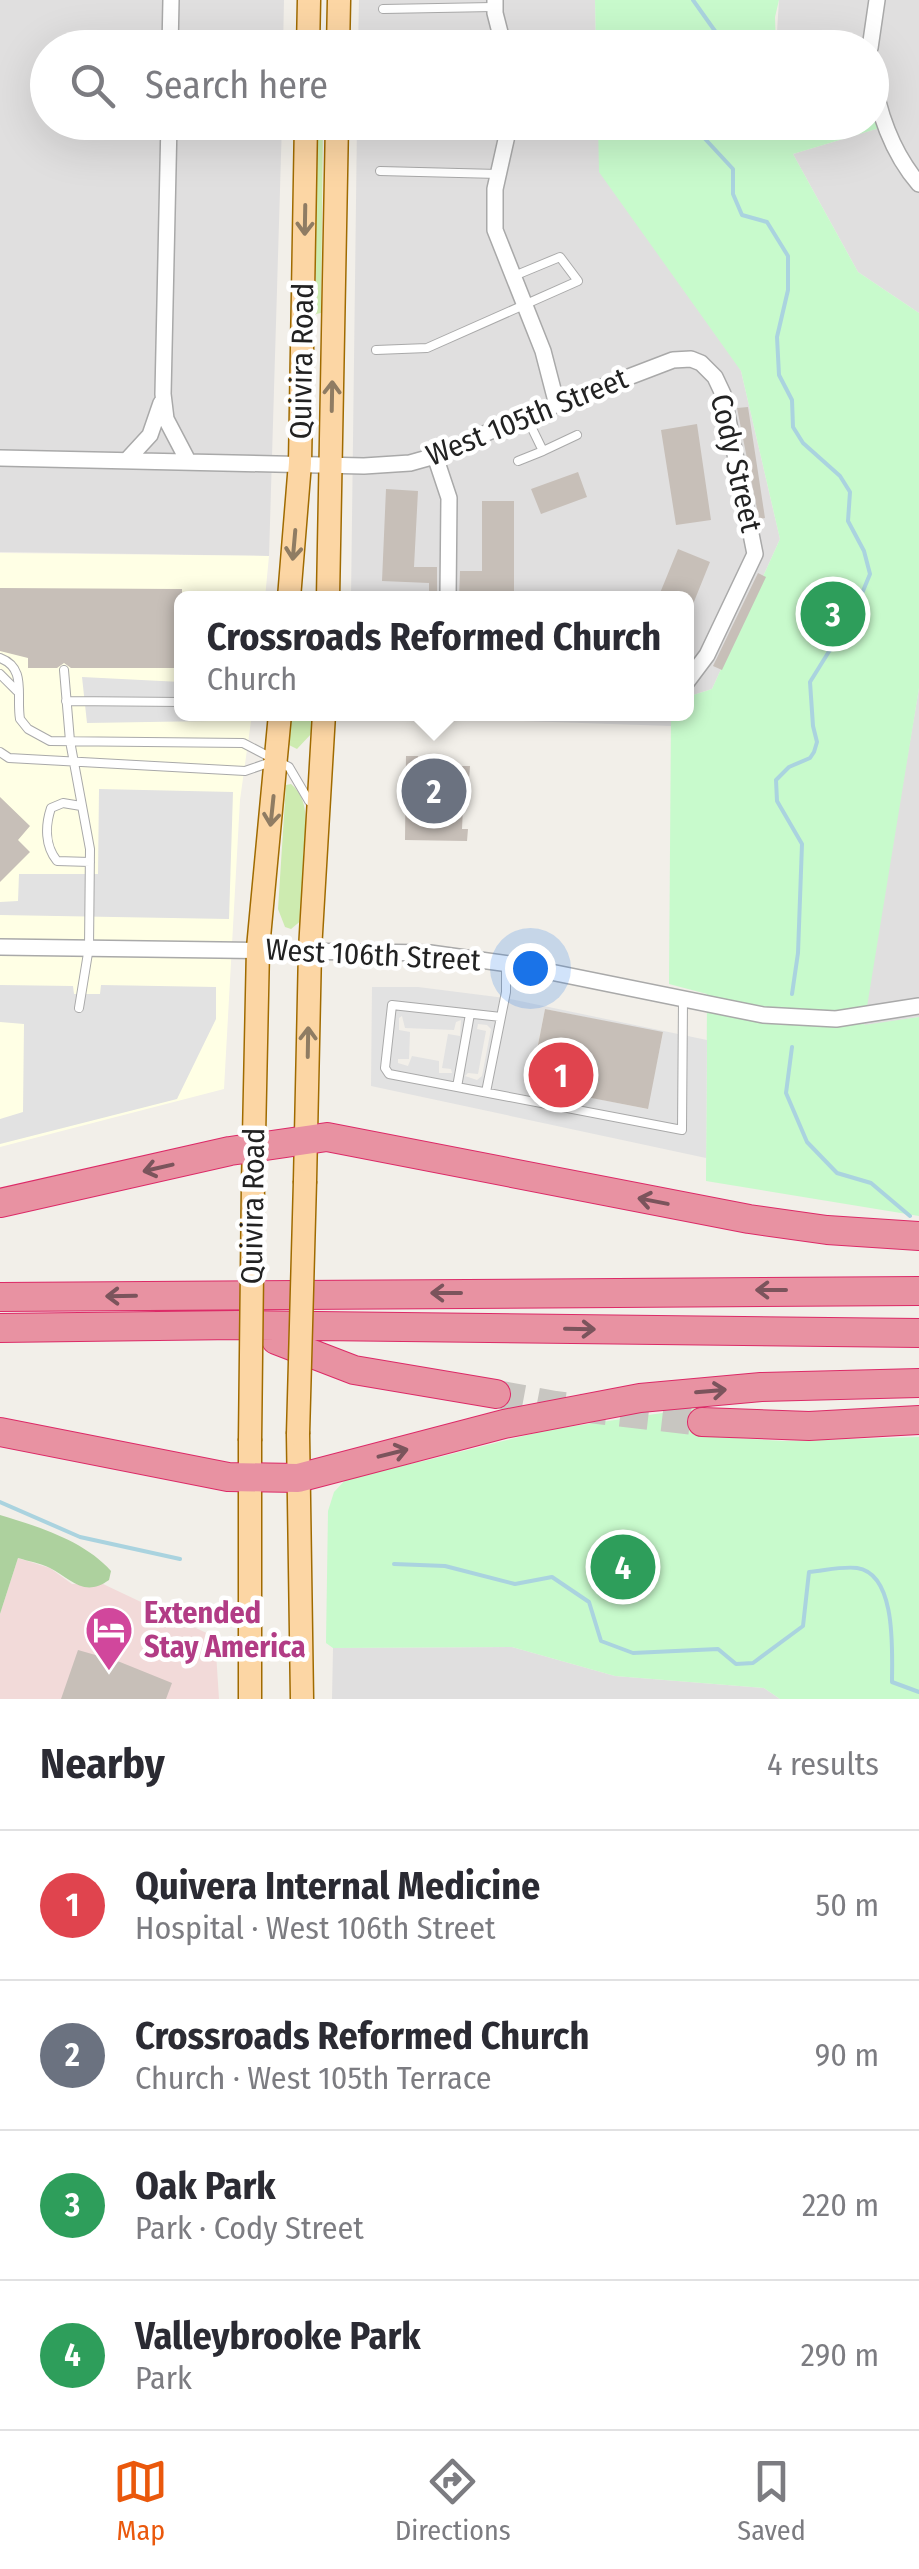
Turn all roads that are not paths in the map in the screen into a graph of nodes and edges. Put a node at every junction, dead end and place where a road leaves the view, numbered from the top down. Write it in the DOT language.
graph roads {
  1 [pos="171,0"];
  2 [pos="308,0"];
  3 [pos="339,0"];
  4 [pos="877,0"];
  5 [pos="495,4"];
  6 [pos="383,9"];
  7 [pos="170,30"];
  8 [pos="308,30"];
  9 [pos="338,30"];
  10 [pos="500,30"];
  11 [pos="873,30"];
  12 [pos="889,132"];
  13 [pos="169,140"];
  14 [pos="306,140"];
  15 [pos="337,140"];
  16 [pos="506,140"];
  17 [pos="380,171"];
  18 [pos="498,174"];
  19 [pos="919,184"];
  20 [pos="512,277"];
  21 [pos="524,305"];
  22 [pos="376,350"];
  23 [pos="692,360"];
  24 [pos="163,394"];
  25 [pos="558,406"];
  26 [pos="526,416"];
  27 [pos="577,436"];
  28 [pos="542,451"];
  29 [pos="436,456"];
  30 [pos="0,458"];
  31 [pos="126,460"];
  32 [pos="188,460"];
  33 [pos="518,461"];
  34 [pos="300,463"];
  35 [pos="331,464"];
  36 [pos="290,591"];
  37 [pos="328,591"];
  38 [pos="448,591"];
  39 [pos="0,658"];
  40 [pos="64,670"];
  41 [pos="694,672"];
  42 [pos="0,674"];
  43 [pos="18,691"];
  44 [pos="66,701"];
  45 [pos="174,702"];
  46 [pos="280,721"];
  47 [pos="324,721"];
  48 [pos="70,741"];
  49 [pos="0,752"];
  50 [pos="278,760"];
  51 [pos="74,762"];
  52 [pos="81,806"];
  53 [pos="90,862"];
  54 [pos="314,887"];
  55 [pos="0,947"];
  56 [pos="88,947"];
  57 [pos="258,948"];
  58 [pos="310,950"];
  59 [pos="506,963"];
  60 [pos="682,1000"];
  61 [pos="919,1006"];
  62 [pos="79,1008"];
  63 [pos="470,1014"];
  64 [pos="500,1018"];
  65 [pos="456,1087"];
  66 [pos="486,1092"];
  67 [pos="305,1140"];
  68 [pos="254,1148"];
  69 [pos="0,1204"];
  70 [pos="919,1236"];
  71 [pos="919,1274"];
  72 [pos="869,1289"];
  73 [pos="919,1291"];
  74 [pos="0,1297"];
  75 [pos="237,1325"];
  76 [pos="0,1328"];
  77 [pos="919,1333"];
  78 [pos="919,1383"];
  79 [pos="496,1394"];
  80 [pos="919,1420"];
  81 [pos="702,1422"];
  82 [pos="0,1432"];
  83 [pos="250,1477"];
  84 [pos="298,1478"];
  85 [pos="250,1699"];
  86 [pos="302,1699"];
  1 -- 7 [label="street"];
  2 -- 8 [label="main road"];
  3 -- 9 [label="main road"];
  4 -- 11 [label="street"];
  5 -- 6 [label="lane"];
  5 -- 10 [label="street"];
  12 -- 19 [label="street"];
  13 -- 24 [label="street"];
  14 -- 34 [label="main road, Quivira Road, one-way"];
  35 -- 15 [label="main road, Quivira Road, one-way"];
  16 -- 18 [label="street"];
  17 -- 18 [label="lane"];
  18 -- 20 [label="street"];
  20 -- 21 [label="street"];
  20 -- 21 [label="lane"];
  21 -- 22 [label="lane"];
  21 -- 25 [label="street"];
  23 -- 25 [label="street, West 105th Street"];
  23 -- 41 [label="street, Cody Street"];
  24 -- 31 [label="street"];
  24 -- 32 [label="street"];
  25 -- 26 [label="street, West 105th Street"];
  26 -- 28 [label="lane"];
  26 -- 29 [label="street, West 105th Street"];
  27 -- 28 [label="lane"];
  28 -- 33 [label="lane"];
  29 -- 35 [label="street, West 105th Street"];
  29 -- 38 [label="street"];
  30 -- 31 [label="street, West 105th Street"];
  31 -- 32 [label="street, West 105th Street"];
  32 -- 34 [label="street, West 105th Street"];
  34 -- 35 [label="street, West 105th Street"];
  34 -- 36 [label="main road, Quivira Road, one-way"];
  35 -- 37 [label="main road, Quivira Road"];
  39 -- 43 [label="lane"];
  40 -- 44 [label="lane"];
  42 -- 43 [label="lane"];
  43 -- 48 [label="lane"];
  44 -- 45 [label="lane"];
  44 -- 48 [label="lane"];
  46 -- 50 [label="main road, Quivira Road"];
  47 -- 54 [label="main road, Quivira Road"];
  48 -- 50 [label="lane"];
  48 -- 51 [label="lane"];
  49 -- 51 [label="lane"];
  50 -- 51 [label="lane"];
  50 -- 54 [label="lane"];
  50 -- 57 [label="main road, Quivira Road, one-way"];
  51 -- 52 [label="lane"];
  52 -- 53 [label="lane"];
  52 -- 53 [label="lane"];
  53 -- 56 [label="lane"];
  54 -- 58 [label="main road, Quivira Road"];
  55 -- 56 [label="street, West 106th Street"];
  56 -- 57 [label="street, West 106th Street"];
  56 -- 62 [label="lane"];
  57 -- 58 [label="street, West 106th Street"];
  57 -- 68 [label="main road, Quivira Road"];
  58 -- 59 [label="street, West 106th Street"];
  67 -- 58 [label="main road, Quivira Road, one-way"];
  59 -- 60 [label="street, West 106th Street"];
  59 -- 64 [label="lane"];
  60 -- 61 [label="street, West 106th Street"];
  60 -- 66 [label="lane"];
  63 -- 64 [label="lane"];
  63 -- 65 [label="lane"];
  63 -- 65 [label="lane"];
  64 -- 66 [label="lane"];
  65 -- 66 [label="lane"];
  67 -- 68 [label="highway"];
  70 -- 67 [label="highway, one-way"];
  67 -- 84 [label="main road, Quivira Road, bridge"];
  68 -- 69 [label="highway, one-way"];
  68 -- 83 [label="main road, Quivira Road, bridge"];
  71 -- 72 [label="highway"];
  72 -- 73 [label="highway"];
  72 -- 74 [label="highway, one-way"];
  75 -- 76 [label="highway"];
  75 -- 77 [label="highway, one-way"];
  75 -- 79 [label="highway"];
  84 -- 78 [label="highway, one-way"];
  80 -- 81 [label="highway"];
  82 -- 83 [label="highway"];
  83 -- 84 [label="highway"];
  83 -- 85 [label="main road, Quivira Road"];
  84 -- 86 [label="main road, Quivira Road"];
}
